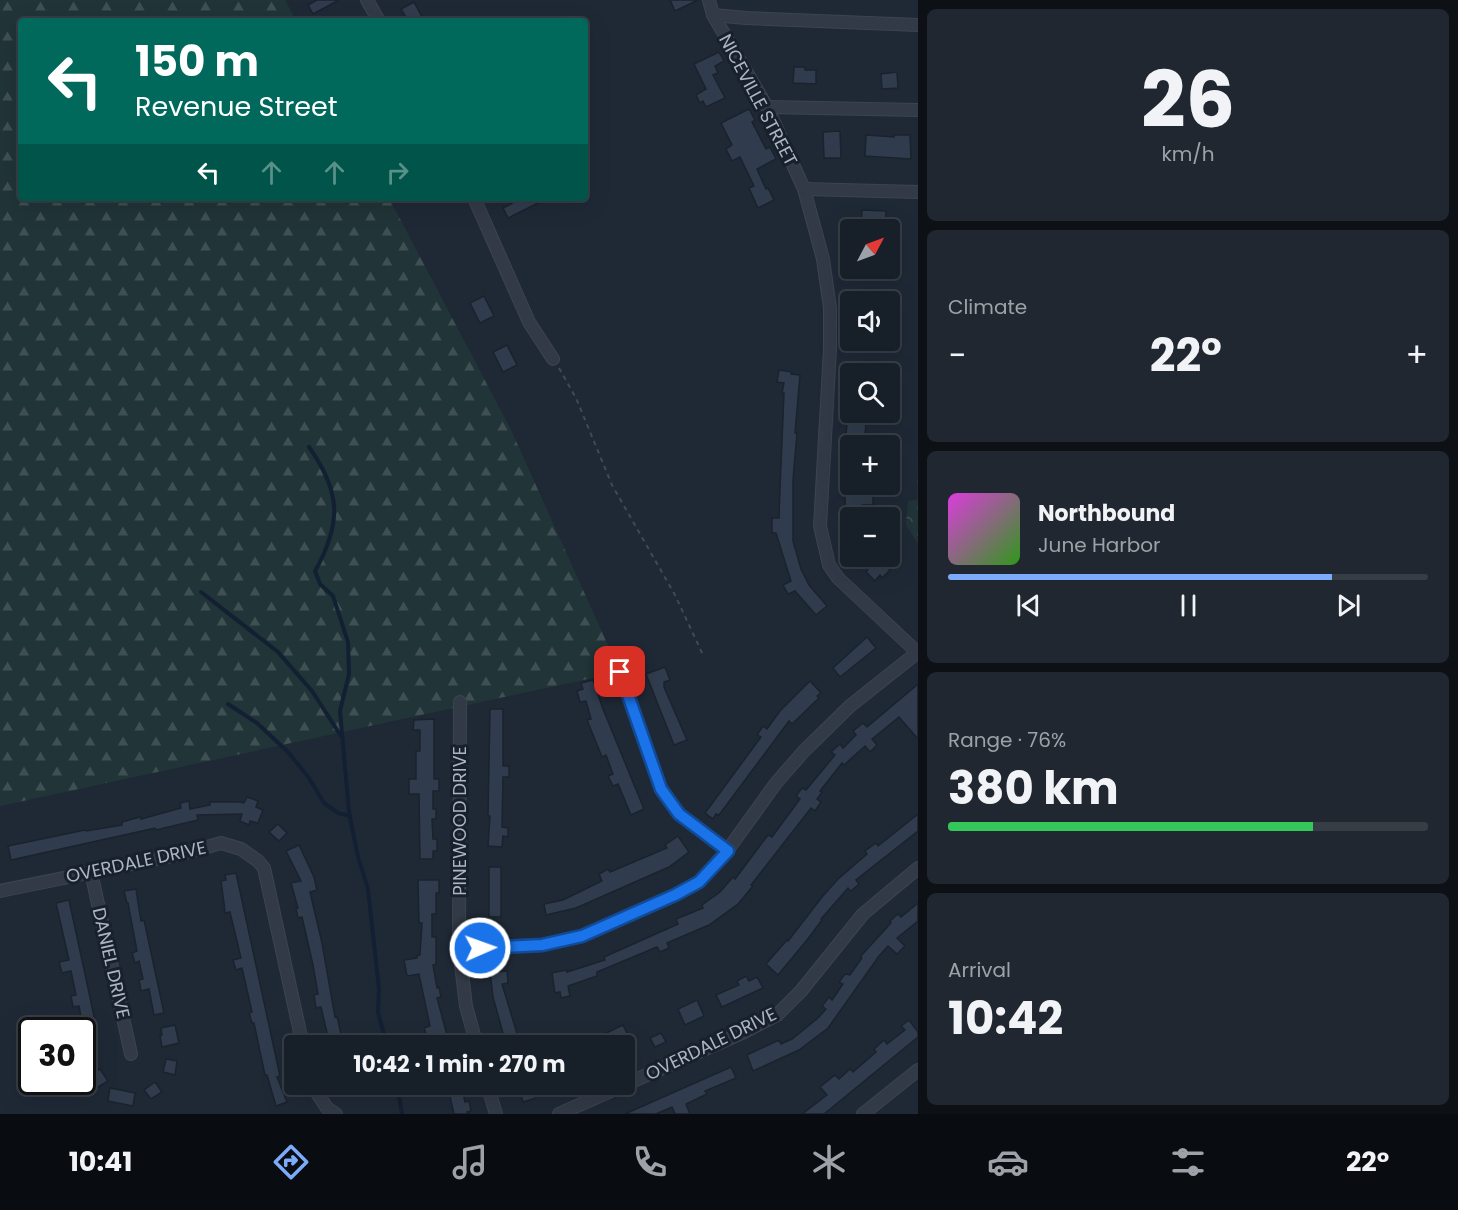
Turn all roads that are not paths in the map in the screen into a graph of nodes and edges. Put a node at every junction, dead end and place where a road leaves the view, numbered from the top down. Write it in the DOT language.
graph roads {
  1 [pos="367,0"];
  2 [pos="709,0"];
  3 [pos="713,15"];
  4 [pos="377,18"];
  5 [pos="918,25"];
  6 [pos="767,108"];
  7 [pos="918,110"];
  8 [pos="804,189"];
  9 [pos="918,192"];
  10 [pos="475,201"];
  11 [pos="553,359"];
  12 [pos="918,652"];
  13 [pos="620,672"];
  14 [pos="460,702"];
  15 [pos="728,851"];
  16 [pos="918,867"];
  17 [pos="91,872"];
  18 [pos="0,891"];
  19 [pos="459,948"];
  20 [pos="301,1035"];
  21 [pos="474,1035"];
  22 [pos="131,1053"];
  23 [pos="918,1070"];
  24 [pos="318,1095"];
  25 [pos="491,1095"];
  26 [pos="336,1114"];
  27 [pos="496,1114"];
  28 [pos="559,1114"];
  29 [pos="863,1114"];
  1 -- 4 [label="street"];
  2 -- 3 [label="street, NICEVILLE STREET"];
  3 -- 5 [label="street"];
  3 -- 6 [label="street, NICEVILLE STREET"];
  6 -- 7 [label="street"];
  6 -- 8 [label="street, NICEVILLE STREET"];
  8 -- 9 [label="street"];
  8 -- 12 [label="street, NICEVILLE STREET"];
  10 -- 11 [label="street"];
  12 -- 15 [label="street"];
  13 -- 15 [label="street"];
  14 -- 19 [label="street, PINEWOOD DRIVE"];
  15 -- 19 [label="street"];
  16 -- 28 [label="street, OVERDALE DRIVE"];
  17 -- 18 [label="street, OVERDALE DRIVE"];
  17 -- 20 [label="street, OVERDALE DRIVE"];
  17 -- 22 [label="street, DANIEL DRIVE"];
  19 -- 21 [label="street, PINEWOOD DRIVE"];
  23 -- 29 [label="street"];
  24 -- 26 [label="street"];
  25 -- 27 [label="street"];
}
